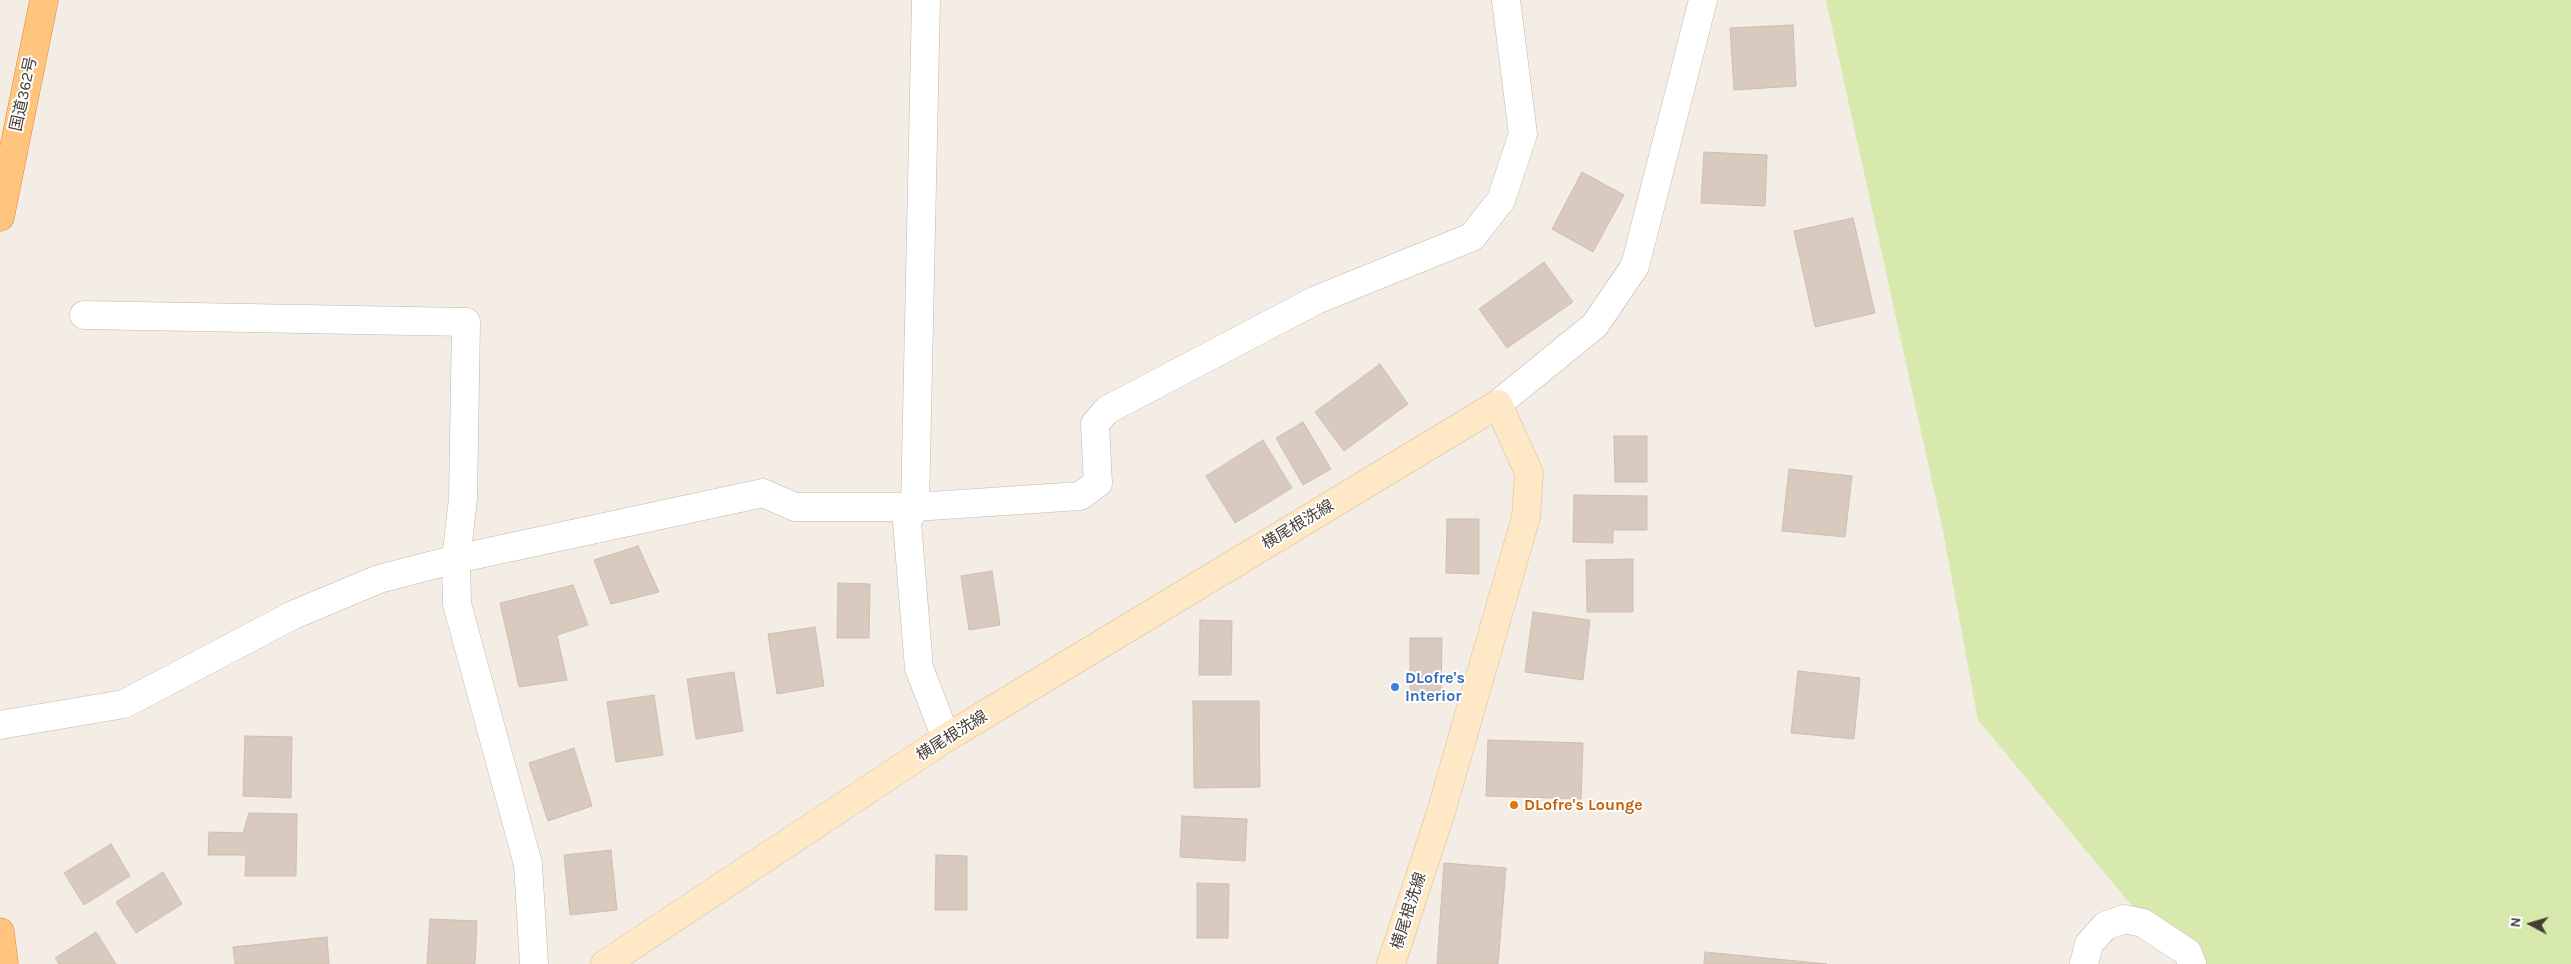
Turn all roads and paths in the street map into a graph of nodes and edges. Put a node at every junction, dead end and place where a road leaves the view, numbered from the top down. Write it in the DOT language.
graph roads {
  1 [pos="44,0"];
  2 [pos="926,0"];
  3 [pos="1506,0"];
  4 [pos="1698,1"];
  5 [pos="0,217"];
  6 [pos="84,315"];
  7 [pos="1498,404"];
  8 [pos="915,507"];
  9 [pos="456,559"];
  10 [pos="0,725"];
  11 [pos="946,738"];
  12 [pos="0,932"];
  13 [pos="4,964"];
  14 [pos="534,964"];
  15 [pos="605,964"];
  16 [pos="1391,964"];
  17 [pos="2084,964"];
  18 [pos="2192,964"];
  1 -- 5 [label="highway, 国道362号"];
  2 -- 8 [label="street"];
  3 -- 8 [label="street"];
  4 -- 7 [label="street"];
  6 -- 9 [label="street"];
  7 -- 11 [label="main road, 横尾根洗線"];
  7 -- 16 [label="main road, 横尾根洗線"];
  8 -- 9 [label="street"];
  8 -- 11 [label="street"];
  9 -- 10 [label="street"];
  9 -- 14 [label="street"];
  11 -- 15 [label="main road, 横尾根洗線"];
  12 -- 13 [label="highway"];
  17 -- 18 [label="street"];
}
